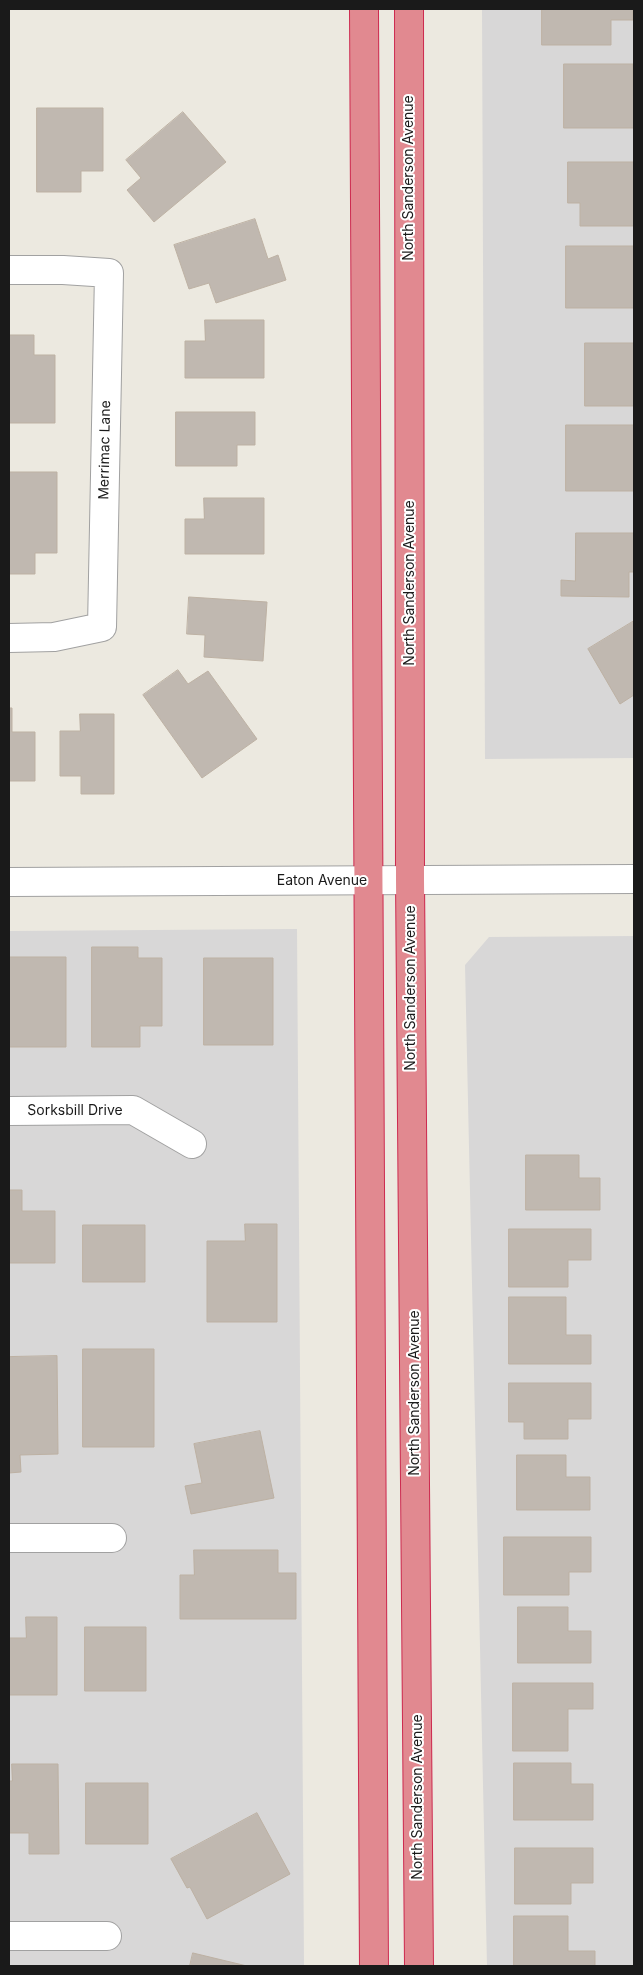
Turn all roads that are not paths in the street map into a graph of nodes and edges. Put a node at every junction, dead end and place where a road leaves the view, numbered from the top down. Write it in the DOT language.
graph roads {
  1 [pos="364,9"];
  2 [pos="409,9"];
  3 [pos="9,270"];
  4 [pos="9,638"];
  5 [pos="634,879"];
  6 [pos="369,880"];
  7 [pos="410,880"];
  8 [pos="9,882"];
  9 [pos="9,1111"];
  10 [pos="192,1144"];
  11 [pos="9,1538"];
  12 [pos="112,1538"];
  13 [pos="9,1936"];
  14 [pos="107,1936"];
  15 [pos="374,1966"];
  16 [pos="419,1966"];
  1 -- 6 [label="highway"];
  2 -- 7 [label="highway, North Sanderson Avenue"];
  3 -- 4 [label="street, Merrimac Lane"];
  5 -- 7 [label="street, Eaton Avenue"];
  6 -- 7 [label="street, Eaton Avenue"];
  6 -- 8 [label="street, Eaton Avenue"];
  6 -- 15 [label="highway"];
  7 -- 16 [label="highway, North Sanderson Avenue"];
  9 -- 10 [label="street, Sorksbill Drive"];
  11 -- 12 [label="street"];
  13 -- 14 [label="street"];
}
